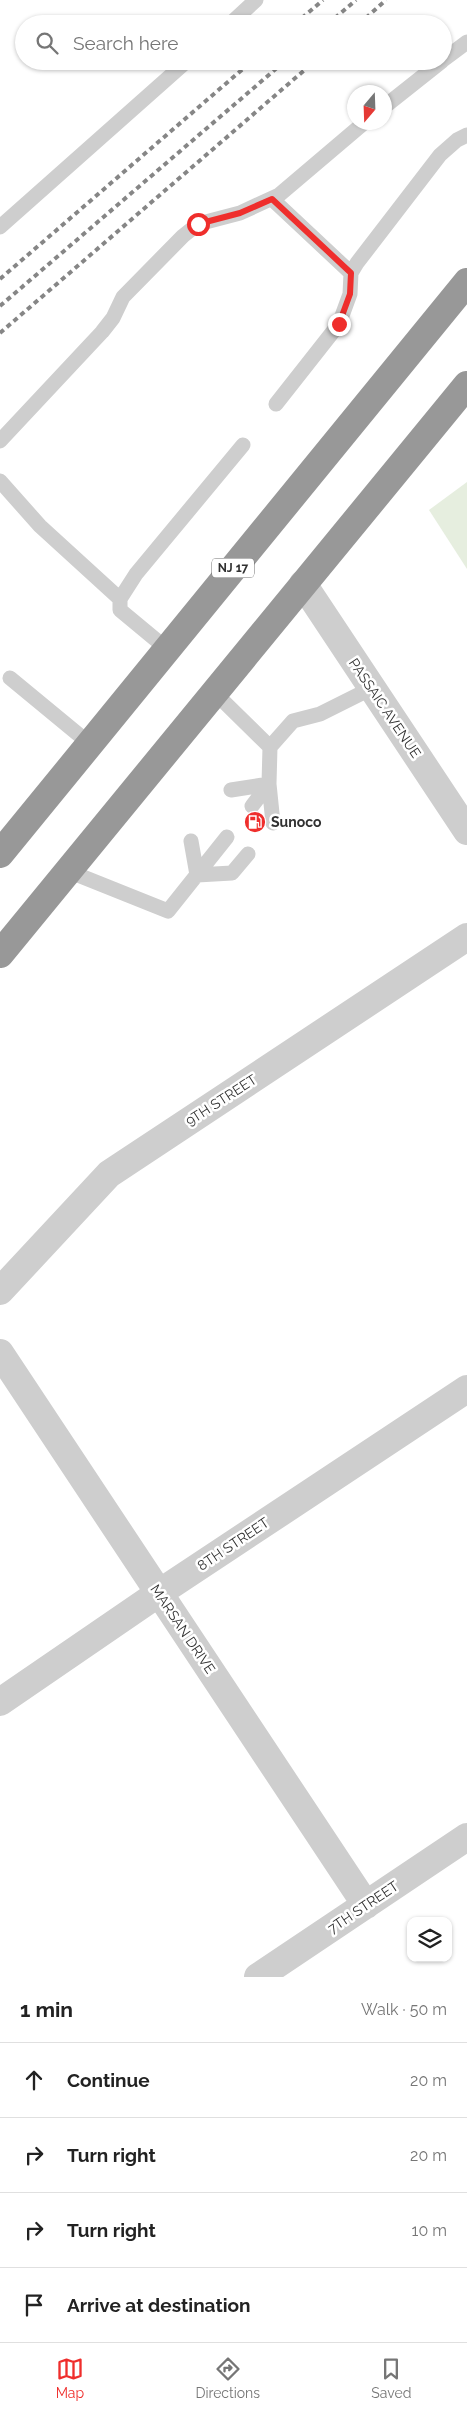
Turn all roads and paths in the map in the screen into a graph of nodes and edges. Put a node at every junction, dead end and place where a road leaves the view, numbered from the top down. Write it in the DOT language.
graph roads {
  1 [pos="256,0"];
  2 [pos="240,15"];
  3 [pos="467,42"];
  4 [pos="452,53"];
  5 [pos="177,70"];
  6 [pos="431,70"];
  7 [pos="392,101"];
  8 [pos="355,130"];
  9 [pos="467,135"];
  10 [pos="272,199"];
  11 [pos="0,227"];
  12 [pos="351,273"];
  13 [pos="467,282"];
  14 [pos="467,385"];
  15 [pos="276,404"];
  16 [pos="0,441"];
  17 [pos="243,445"];
  18 [pos="0,481"];
  19 [pos="303,584"];
  20 [pos="120,599"];
  21 [pos="167,649"];
  22 [pos="10,678"];
  23 [pos="372,688"];
  24 [pos="214,692"];
  25 [pos="90,744"];
  26 [pos="270,747"];
  27 [pos="270,784"];
  28 [pos="232,790"];
  29 [pos="252,806"];
  30 [pos="273,823"];
  31 [pos="467,831"];
  32 [pos="227,837"];
  33 [pos="191,841"];
  34 [pos="0,854"];
  35 [pos="248,854"];
  36 [pos="68,871"];
  37 [pos="197,875"];
  38 [pos="467,937"];
  39 [pos="0,954"];
  40 [pos="0,1291"];
  41 [pos="0,1353"];
  42 [pos="467,1389"];
  43 [pos="159,1593"];
  44 [pos="0,1702"];
  45 [pos="467,1837"];
  46 [pos="366,1905"];
  47 [pos="258,1977"];
  1 -- 2 [label="lane"];
  3 -- 4 [label="lane"];
  5 -- 11 [label="lane"];
  6 -- 7 [label="lane"];
  8 -- 10 [label="lane"];
  9 -- 12 [label="lane"];
  10 -- 12 [label="lane"];
  10 -- 16 [label="lane"];
  12 -- 15 [label="lane"];
  13 -- 21 [label="highway, NJ 17"];
  14 -- 19 [label="highway"];
  17 -- 20 [label="lane"];
  18 -- 20 [label="lane"];
  19 -- 23 [label="street, PASSAIC AVENUE"];
  19 -- 24 [label="highway"];
  20 -- 21 [label="lane"];
  21 -- 25 [label="highway, NJ 17"];
  22 -- 25 [label="lane"];
  23 -- 26 [label="lane"];
  23 -- 31 [label="street, PASSAIC AVENUE"];
  24 -- 26 [label="lane"];
  24 -- 36 [label="highway"];
  25 -- 34 [label="highway, NJ 17"];
  26 -- 27 [label="lane"];
  27 -- 28 [label="lane"];
  27 -- 29 [label="lane"];
  27 -- 30 [label="lane"];
  32 -- 37 [label="lane"];
  33 -- 37 [label="lane"];
  35 -- 37 [label="lane"];
  36 -- 37 [label="lane"];
  36 -- 39 [label="highway"];
  38 -- 40 [label="street, 9TH STREET"];
  41 -- 43 [label="street, MARSAN DRIVE"];
  42 -- 43 [label="street, 8TH STREET"];
  43 -- 44 [label="street, 8TH STREET"];
  43 -- 46 [label="street, MARSAN DRIVE"];
  45 -- 46 [label="street, 7TH STREET"];
  46 -- 47 [label="street, 7TH STREET"];
}
